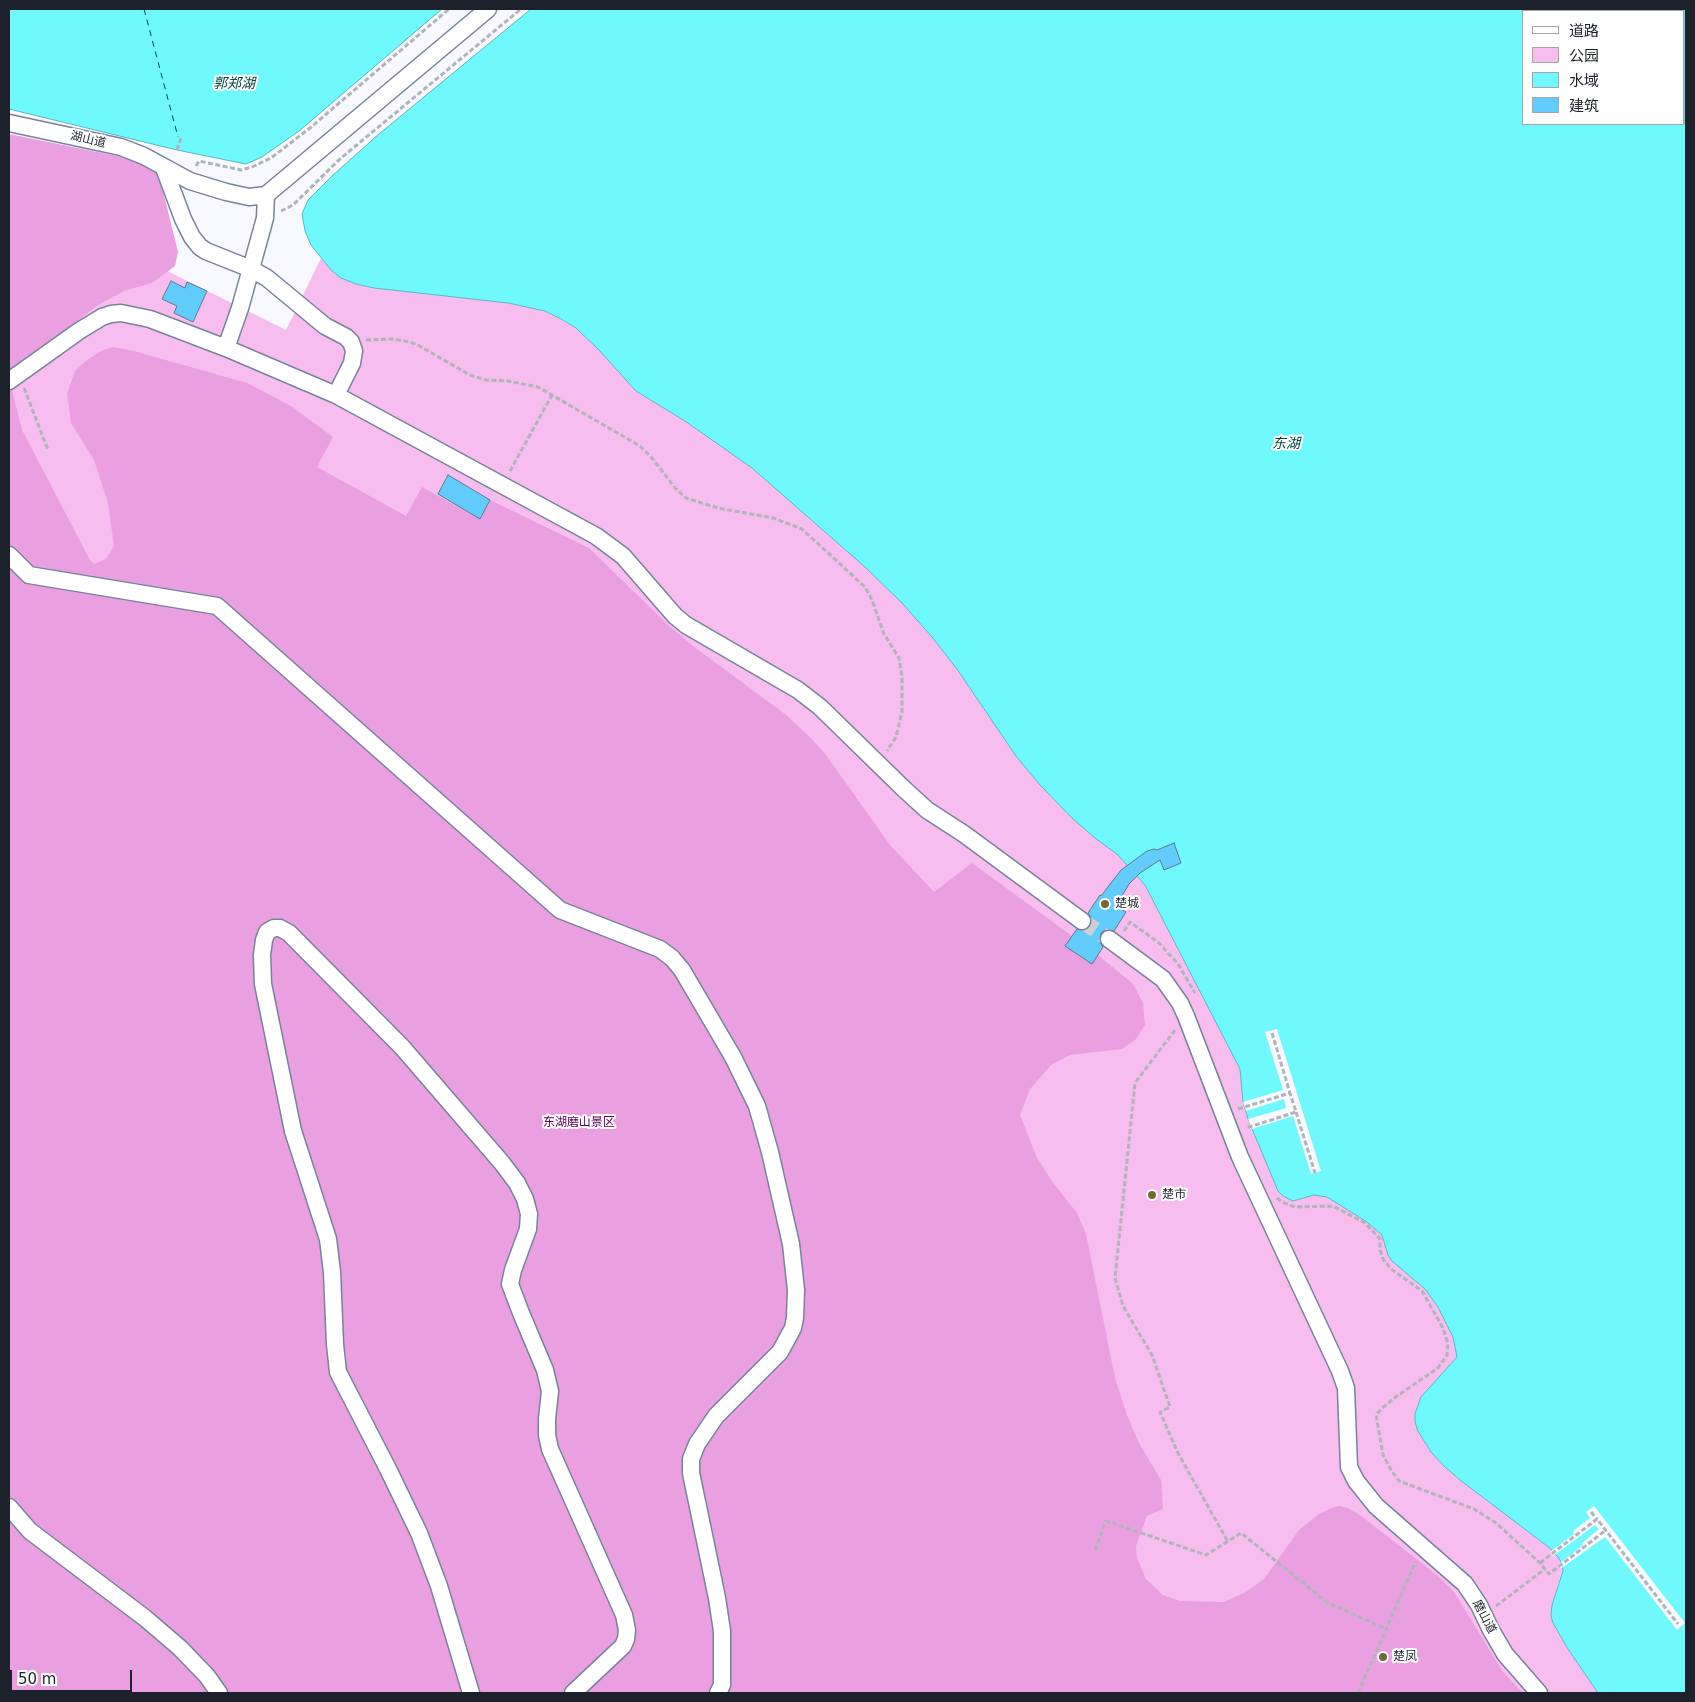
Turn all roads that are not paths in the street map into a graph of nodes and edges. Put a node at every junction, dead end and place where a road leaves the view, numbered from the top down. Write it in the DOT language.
graph roads {
  1 [pos="488,9"];
  2 [pos="9,123"];
  3 [pos="164,168"];
  4 [pos="266,195"];
  5 [pos="251,268"];
  6 [pos="226,348"];
  7 [pos="14,378"];
  8 [pos="336,395"];
  9 [pos="9,555"];
  10 [pos="1082,921"];
  11 [pos="1112,941"];
  12 [pos="9,1506"];
  13 [pos="219,1693"];
  14 [pos="471,1693"];
  15 [pos="573,1693"];
  16 [pos="718,1693"];
  17 [pos="1539,1693"];
  1 -- 4 [label="street"];
  2 -- 3 [label="street, 湖山道"];
  3 -- 4 [label="street, 湖山道"];
  3 -- 5 [label="street"];
  4 -- 5 [label="street"];
  5 -- 6 [label="street"];
  5 -- 8 [label="street"];
  6 -- 7 [label="street"];
  6 -- 8 [label="street"];
  8 -- 10 [label="street"];
  9 -- 16 [label="street"];
  11 -- 17 [label="street, 磨山道"];
  12 -- 13 [label="street"];
  14 -- 15 [label="street"];
}
